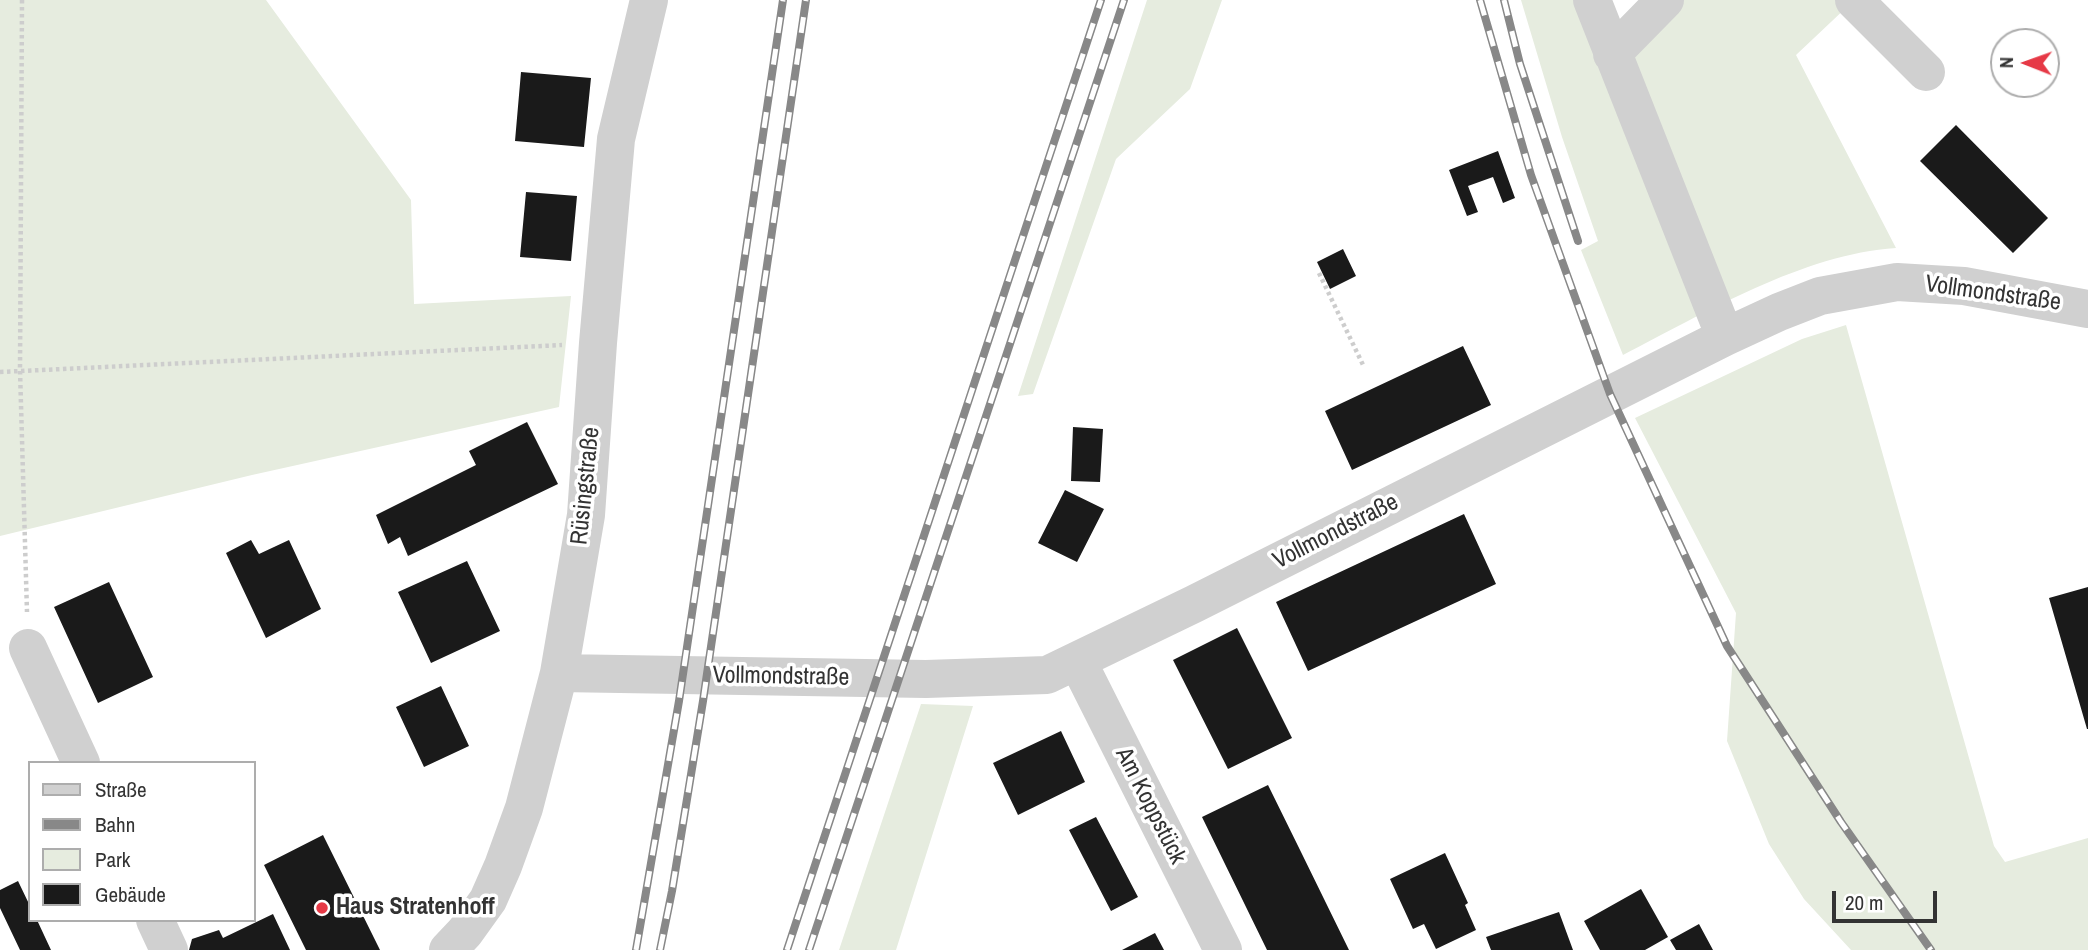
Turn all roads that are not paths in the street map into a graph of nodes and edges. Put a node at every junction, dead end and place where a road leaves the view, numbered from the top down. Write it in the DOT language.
graph roads {
  1 [pos="649,0"];
  2 [pos="1592,0"];
  3 [pos="1665,0"];
  4 [pos="1854,0"];
  5 [pos="1612,54"];
  6 [pos="1926,72"];
  7 [pos="2088,309"];
  8 [pos="1725,337"];
  9 [pos="28,648"];
  10 [pos="1078,662"];
  11 [pos="559,673"];
  12 [pos="80,761"];
  13 [pos="156,922"];
  14 [pos="169,950"];
  15 [pos="448,950"];
  16 [pos="1223,950"];
  1 -- 11 [label="street, Rüsingstraße"];
  2 -- 5 [label="street"];
  3 -- 5 [label="street"];
  4 -- 6 [label="street"];
  5 -- 8 [label="street"];
  7 -- 8 [label="street, Vollmondstraße"];
  8 -- 10 [label="street, Vollmondstraße"];
  9 -- 12 [label="street"];
  10 -- 11 [label="street, Vollmondstraße"];
  10 -- 16 [label="street, Am Koppstück"];
  11 -- 15 [label="street, Rüsingstraße"];
  13 -- 14 [label="street"];
}
